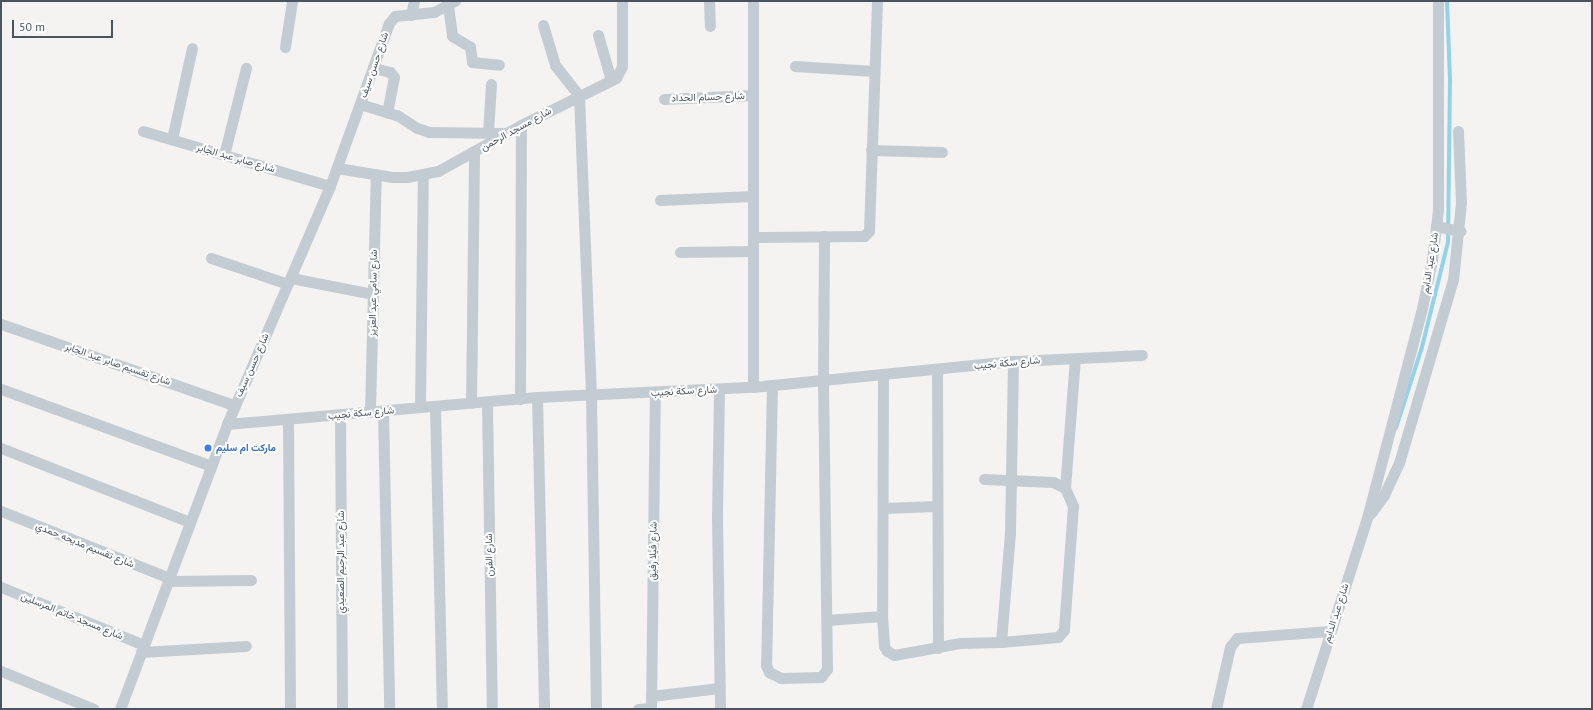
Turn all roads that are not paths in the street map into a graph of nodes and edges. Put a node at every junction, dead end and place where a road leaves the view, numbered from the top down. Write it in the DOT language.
graph roads {
  1 [pos="292,1"];
  2 [pos="414,1"];
  3 [pos="622,1"];
  4 [pos="709,1"];
  5 [pos="753,1"];
  6 [pos="877,1"];
  7 [pos="1438,1"];
  8 [pos="452,3"];
  9 [pos="411,15"];
  10 [pos="543,24"];
  11 [pos="710,26"];
  12 [pos="598,35"];
  13 [pos="285,47"];
  14 [pos="192,48"];
  15 [pos="499,65"];
  16 [pos="795,66"];
  17 [pos="246,68"];
  18 [pos="373,68"];
  19 [pos="874,71"];
  20 [pos="611,80"];
  21 [pos="491,84"];
  22 [pos="753,95"];
  23 [pos="579,96"];
  24 [pos="664,99"];
  25 [pos="360,104"];
  26 [pos="387,112"];
  27 [pos="521,124"];
  28 [pos="143,131"];
  29 [pos="1458,131"];
  30 [pos="488,133"];
  31 [pos="507,133"];
  32 [pos="172,140"];
  33 [pos="871,150"];
  34 [pos="942,152"];
  35 [pos="474,153"];
  36 [pos="224,155"];
  37 [pos="337,168"];
  38 [pos="376,174"];
  39 [pos="423,175"];
  40 [pos="330,186"];
  41 [pos="753,196"];
  42 [pos="660,200"];
  43 [pos="1436,226"];
  44 [pos="1460,231"];
  45 [pos="824,236"];
  46 [pos="753,237"];
  47 [pos="680,252"];
  48 [pos="753,252"];
  49 [pos="210,258"];
  50 [pos="290,281"];
  51 [pos="373,294"];
  52 [pos="1,324"];
  53 [pos="1142,355"];
  54 [pos="1075,358"];
  55 [pos="1013,361"];
  56 [pos="937,369"];
  57 [pos="882,374"];
  58 [pos="823,380"];
  59 [pos="772,385"];
  60 [pos="753,387"];
  61 [pos="1,389"];
  62 [pos="719,389"];
  63 [pos="655,392"];
  64 [pos="591,394"];
  65 [pos="536,397"];
  66 [pos="520,399"];
  67 [pos="487,402"];
  68 [pos="472,403"];
  69 [pos="234,405"];
  70 [pos="435,406"];
  71 [pos="420,408"];
  72 [pos="384,411"];
  73 [pos="370,412"];
  74 [pos="340,414"];
  75 [pos="288,419"];
  76 [pos="226,424"];
  77 [pos="1,448"];
  78 [pos="211,466"];
  79 [pos="984,479"];
  80 [pos="1012,480"];
  81 [pos="1065,488"];
  82 [pos="937,506"];
  83 [pos="883,508"];
  84 [pos="1,511"];
  85 [pos="1367,518"];
  86 [pos="190,522"];
  87 [pos="168,580"];
  88 [pos="251,580"];
  89 [pos="1,587"];
  90 [pos="882,616"];
  91 [pos="827,620"];
  92 [pos="1330,631"];
  93 [pos="1001,642"];
  94 [pos="246,646"];
  95 [pos="142,648"];
  96 [pos="938,648"];
  97 [pos="1,671"];
  98 [pos="720,688"];
  99 [pos="651,704"];
  100 [pos="94,709"];
  101 [pos="120,709"];
  102 [pos="290,709"];
  103 [pos="342,709"];
  104 [pos="389,709"];
  105 [pos="442,709"];
  106 [pos="492,709"];
  107 [pos="544,709"];
  108 [pos="596,709"];
  109 [pos="638,709"];
  110 [pos="720,709"];
  111 [pos="1216,709"];
  112 [pos="1306,709"];
  1 -- 13 [label="street"];
  2 -- 9 [label="street"];
  3 -- 20 [label="street, شارع مسجد الرحمن"];
  4 -- 11 [label="street"];
  5 -- 22 [label="street"];
  6 -- 19 [label="street"];
  7 -- 43 [label="street, شارع عبد الدايم"];
  8 -- 9 [label="street"];
  8 -- 15 [label="street"];
  9 -- 18 [label="street, شارع حسن سيف"];
  10 -- 23 [label="street"];
  12 -- 20 [label="street"];
  14 -- 32 [label="street"];
  16 -- 19 [label="street"];
  17 -- 36 [label="street"];
  18 -- 25 [label="street, شارع حسن سيف"];
  18 -- 26 [label="street"];
  19 -- 33 [label="street"];
  20 -- 23 [label="street, شارع مسجد الرحمن"];
  21 -- 30 [label="street"];
  22 -- 24 [label="street, شارع حسام الحداد"];
  22 -- 41 [label="street"];
  23 -- 27 [label="street, شارع مسجد الرحمن"];
  23 -- 64 [label="street"];
  25 -- 26 [label="street"];
  25 -- 37 [label="street, شارع حسن سيف"];
  26 -- 30 [label="street"];
  27 -- 31 [label="street, شارع مسجد الرحمن"];
  27 -- 66 [label="street"];
  28 -- 32 [label="street, شارع صابر عبد الجابر"];
  29 -- 44 [label="street, شارع عبد الدايم"];
  30 -- 31 [label="street"];
  31 -- 35 [label="street, شارع مسجد الرحمن"];
  32 -- 36 [label="street, شارع صابر عبد الجابر"];
  33 -- 34 [label="street"];
  33 -- 45 [label="street"];
  35 -- 39 [label="street, شارع مسجد الرحمن"];
  35 -- 68 [label="street"];
  36 -- 40 [label="street, شارع صابر عبد الجابر"];
  37 -- 38 [label="street, شارع مسجد الرحمن"];
  37 -- 40 [label="street, شارع حسن سيف"];
  38 -- 39 [label="street, شارع مسجد الرحمن"];
  38 -- 51 [label="street, شارع سامي عبد العزيز"];
  39 -- 71 [label="street"];
  40 -- 50 [label="street, شارع حسن سيف"];
  41 -- 42 [label="street"];
  41 -- 46 [label="street"];
  43 -- 44 [label="street"];
  43 -- 85 [label="street, شارع عبد الدايم"];
  44 -- 85 [label="street, شارع عبد الدايم"];
  45 -- 46 [label="street"];
  45 -- 58 [label="street"];
  46 -- 48 [label="street"];
  47 -- 48 [label="street"];
  48 -- 60 [label="street"];
  49 -- 50 [label="street"];
  50 -- 51 [label="street"];
  50 -- 69 [label="street, شارع حسن سيف"];
  51 -- 73 [label="street, شارع سامي عبد العزيز"];
  52 -- 69 [label="street, شارع تقسيم صابر عبد الجابر"];
  53 -- 54 [label="street, شارع سكة نجيب"];
  54 -- 55 [label="street, شارع سكة نجيب"];
  54 -- 81 [label="street"];
  55 -- 56 [label="street, شارع سكة نجيب"];
  55 -- 80 [label="street"];
  56 -- 57 [label="street, شارع سكة نجيب"];
  56 -- 82 [label="street"];
  57 -- 58 [label="street, شارع سكة نجيب"];
  57 -- 83 [label="street"];
  58 -- 59 [label="street, شارع سكة نجيب"];
  58 -- 91 [label="street"];
  59 -- 60 [label="street, شارع سكة نجيب"];
  59 -- 91 [label="street"];
  60 -- 62 [label="street, شارع سكة نجيب"];
  61 -- 78 [label="street"];
  62 -- 63 [label="street, شارع سكة نجيب"];
  62 -- 98 [label="street"];
  63 -- 64 [label="street, شارع سكة نجيب"];
  63 -- 99 [label="street, شارع فيلا رفيق"];
  64 -- 65 [label="street, شارع سكة نجيب"];
  64 -- 108 [label="street"];
  65 -- 66 [label="street, شارع سكة نجيب"];
  65 -- 107 [label="street"];
  66 -- 67 [label="street, شارع سكة نجيب"];
  67 -- 68 [label="street, شارع سكة نجيب"];
  67 -- 106 [label="street, شارع الفرن"];
  68 -- 70 [label="street, شارع سكة نجيب"];
  69 -- 76 [label="street, شارع حسن سيف"];
  70 -- 71 [label="street, شارع سكة نجيب"];
  70 -- 105 [label="street"];
  71 -- 72 [label="street, شارع سكة نجيب"];
  72 -- 73 [label="street, شارع سكة نجيب"];
  72 -- 104 [label="street"];
  73 -- 74 [label="street, شارع سكة نجيب"];
  74 -- 75 [label="street, شارع سكة نجيب"];
  74 -- 103 [label="street, شارع عبد الرحيم الصعيدي"];
  75 -- 76 [label="street, شارع سكة نجيب"];
  75 -- 102 [label="street"];
  76 -- 78 [label="street, شارع حسن سيف"];
  77 -- 86 [label="street"];
  78 -- 86 [label="street, شارع حسن سيف"];
  79 -- 80 [label="street"];
  80 -- 81 [label="street"];
  80 -- 93 [label="street"];
  81 -- 93 [label="street"];
  82 -- 83 [label="street"];
  82 -- 96 [label="street"];
  83 -- 90 [label="street"];
  84 -- 87 [label="street, شارع تقسيم مديحه حمدي"];
  85 -- 92 [label="street, شارع عبد الدايم"];
  86 -- 87 [label="street, شارع حسن سيف"];
  87 -- 88 [label="street"];
  87 -- 95 [label="street, شارع حسن سيف"];
  89 -- 95 [label="street, شارع مسجد خاتم المرسلين"];
  90 -- 91 [label="street"];
  90 -- 96 [label="street"];
  92 -- 111 [label="street"];
  92 -- 112 [label="street, شارع عبد الدايم"];
  93 -- 96 [label="street"];
  94 -- 95 [label="street"];
  95 -- 101 [label="street, شارع حسن سيف"];
  97 -- 100 [label="street"];
  98 -- 99 [label="street"];
  98 -- 110 [label="street"];
  99 -- 109 [label="street"];
}
